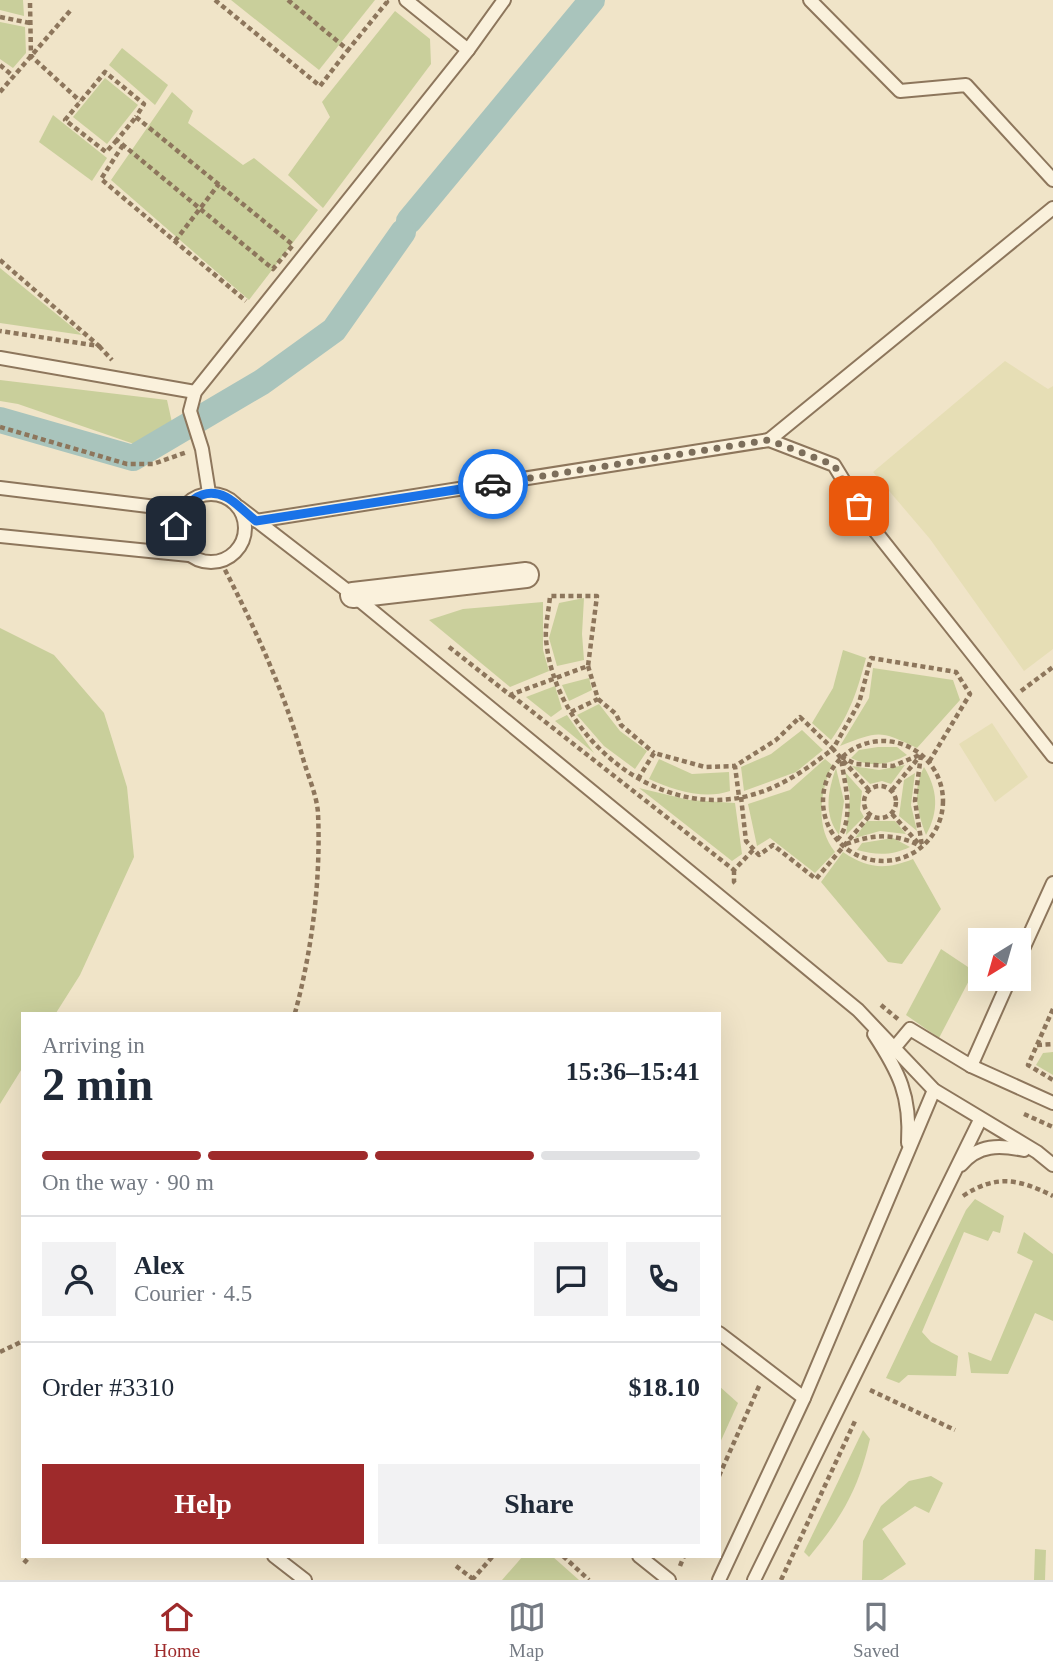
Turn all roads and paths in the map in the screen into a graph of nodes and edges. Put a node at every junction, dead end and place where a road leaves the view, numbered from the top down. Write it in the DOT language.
graph roads {
  1 [pos="215,0"];
  2 [pos="288,0"];
  3 [pos="384,0"];
  4 [pos="406,0"];
  5 [pos="504,0"];
  6 [pos="810,0"];
  7 [pos="30,3"];
  8 [pos="70,11"];
  9 [pos="0,17"];
  10 [pos="30,23"];
  11 [pos="348,50"];
  12 [pos="468,50"];
  13 [pos="31,56"];
  14 [pos="0,65"];
  15 [pos="13,76"];
  16 [pos="0,92"];
  17 [pos="80,101"];
  18 [pos="136,117"];
  19 [pos="117,140"];
  20 [pos="123,145"];
  21 [pos="1053,180"];
  22 [pos="219,184"];
  23 [pos="1053,208"];
  24 [pos="175,241"];
  25 [pos="0,260"];
  26 [pos="258,312"];
  27 [pos="0,331"];
  28 [pos="0,359"];
  29 [pos="195,392"];
  30 [pos="0,427"];
  31 [pos="769,440"];
  32 [pos="202,449"];
  33 [pos="0,488"];
  34 [pos="209,494"];
  35 [pos="239,507"];
  36 [pos="181,510"];
  37 [pos="256,521"];
  38 [pos="0,536"];
  39 [pos="189,555"];
  40 [pos="221,562"];
  41 [pos="526,575"];
  42 [pos="354,595"];
  43 [pos="447,645"];
  44 [pos="588,666"];
  45 [pos="1053,667"];
  46 [pos="555,678"];
  47 [pos="510,695"];
  48 [pos="598,699"];
  49 [pos="1009,700"];
  50 [pos="570,712"];
  51 [pos="833,749"];
  52 [pos="654,753"];
  53 [pos="922,754"];
  54 [pos="1053,756"];
  55 [pos="841,757"];
  56 [pos="929,762"];
  57 [pos="735,766"];
  58 [pos="638,779"];
  59 [pos="869,790"];
  60 [pos="892,790"];
  61 [pos="740,797"];
  62 [pos="892,814"];
  63 [pos="870,815"];
  64 [pos="837,839"];
  65 [pos="843,846"];
  66 [pos="922,847"];
  67 [pos="754,849"];
  68 [pos="1053,884"];
  69 [pos="1031,932"];
  70 [pos="1004,991"];
  71 [pos="1053,1009"];
  72 [pos="858,1010"];
  73 [pos="295,1012"];
  74 [pos="1053,1044"];
  75 [pos="1037,1045"];
  76 [pos="895,1047"];
  77 [pos="971,1066"];
  78 [pos="1053,1080"];
  79 [pos="934,1090"];
  80 [pos="1053,1103"];
  81 [pos="1024,1115"];
  82 [pos="980,1120"];
  83 [pos="1053,1127"];
  84 [pos="908,1151"];
  85 [pos="1037,1152"];
  86 [pos="1053,1164"];
  87 [pos="954,1174"];
  88 [pos="1053,1196"];
  89 [pos="958,1200"];
  90 [pos="721,1335"];
  91 [pos="21,1342"];
  92 [pos="0,1352"];
  93 [pos="765,1370"];
  94 [pos="870,1390"];
  95 [pos="804,1398"];
  96 [pos="955,1430"];
  97 [pos="721,1471"];
  98 [pos="28,1558"];
  99 [pos="277,1558"];
  100 [pos="491,1558"];
  101 [pos="565,1558"];
  102 [pos="642,1558"];
  103 [pos="683,1558"];
  104 [pos="24,1563"];
  105 [pos="456,1566"];
  106 [pos="680,1567"];
  107 [pos="305,1580"];
  108 [pos="473,1580"];
  109 [pos="589,1580"];
  110 [pos="669,1580"];
  111 [pos="719,1580"];
  112 [pos="754,1580"];
  1 -- 11 [label="path"];
  2 -- 11 [label="path"];
  3 -- 11 [label="path"];
  4 -- 12 [label="lane"];
  5 -- 12 [label="lane"];
  6 -- 21 [label="lane"];
  7 -- 10 [label="path"];
  8 -- 13 [label="path"];
  9 -- 10 [label="path"];
  10 -- 13 [label="path"];
  12 -- 26 [label="lane"];
  13 -- 15 [label="path"];
  13 -- 17 [label="path"];
  14 -- 15 [label="path"];
  15 -- 16 [label="path"];
  17 -- 18 [label="path"];
  17 -- 19 [label="path"];
  18 -- 19 [label="path"];
  18 -- 22 [label="path"];
  19 -- 20 [label="path"];
  20 -- 22 [label="path"];
  20 -- 24 [label="path"];
  22 -- 24 [label="path"];
  23 -- 31 [label="lane"];
  24 -- 26 [label="path"];
  25 -- 27 [label="path"];
  26 -- 29 [label="lane"];
  28 -- 29 [label="lane"];
  29 -- 32 [label="lane"];
  30 -- 32 [label="path"];
  31 -- 37 [label="lane"];
  31 -- 49 [label="lane"];
  32 -- 34 [label="lane"];
  33 -- 36 [label="lane"];
  34 -- 35 [label="lane"];
  34 -- 36 [label="lane"];
  35 -- 37 [label="lane"];
  35 -- 40 [label="lane"];
  36 -- 39 [label="lane"];
  37 -- 42 [label="lane"];
  38 -- 39 [label="lane"];
  39 -- 40 [label="lane"];
  40 -- 73 [label="path"];
  41 -- 42 [label="street"];
  42 -- 72 [label="lane"];
  43 -- 47 [label="path"];
  44 -- 46 [label="path"];
  44 -- 46 [label="path"];
  44 -- 48 [label="path"];
  45 -- 49 [label="path"];
  46 -- 47 [label="path"];
  46 -- 50 [label="path"];
  47 -- 67 [label="path"];
  48 -- 50 [label="path"];
  48 -- 52 [label="path"];
  49 -- 54 [label="lane"];
  50 -- 58 [label="path"];
  51 -- 55 [label="path"];
  51 -- 56 [label="path"];
  51 -- 57 [label="path"];
  51 -- 61 [label="path"];
  52 -- 57 [label="path"];
  52 -- 58 [label="path"];
  53 -- 55 [label="path"];
  53 -- 55 [label="path"];
  53 -- 56 [label="path"];
  53 -- 60 [label="path"];
  53 -- 66 [label="path"];
  55 -- 59 [label="path"];
  55 -- 64 [label="path"];
  55 -- 64 [label="path"];
  56 -- 66 [label="path"];
  57 -- 61 [label="path"];
  58 -- 61 [label="path"];
  59 -- 60 [label="path"];
  59 -- 63 [label="path"];
  60 -- 62 [label="path"];
  61 -- 67 [label="path"];
  62 -- 63 [label="path"];
  62 -- 66 [label="path"];
  63 -- 65 [label="path"];
  64 -- 65 [label="path"];
  65 -- 66 [label="path"];
  65 -- 66 [label="path"];
  65 -- 67 [label="path"];
  68 -- 69 [label="lane"];
  70 -- 77 [label="lane"];
  71 -- 75 [label="path"];
  72 -- 76 [label="lane"];
  72 -- 84 [label="lane"];
  74 -- 75 [label="path"];
  75 -- 78 [label="path"];
  76 -- 77 [label="lane"];
  76 -- 79 [label="lane"];
  77 -- 80 [label="lane"];
  79 -- 82 [label="lane"];
  79 -- 84 [label="lane"];
  81 -- 83 [label="path"];
  82 -- 85 [label="lane"];
  82 -- 87 [label="lane"];
  84 -- 95 [label="lane"];
  85 -- 86 [label="lane"];
  85 -- 87 [label="lane"];
  87 -- 112 [label="lane"];
  88 -- 89 [label="path"];
  90 -- 93 [label="lane"];
  91 -- 92 [label="path"];
  93 -- 95 [label="lane"];
  93 -- 97 [label="path"];
  94 -- 96 [label="path"];
  95 -- 111 [label="lane"];
  98 -- 104 [label="path"];
  99 -- 107 [label="lane"];
  100 -- 108 [label="path"];
  101 -- 109 [label="path"];
  102 -- 110 [label="lane"];
  103 -- 106 [label="path"];
  105 -- 108 [label="path"];
}
